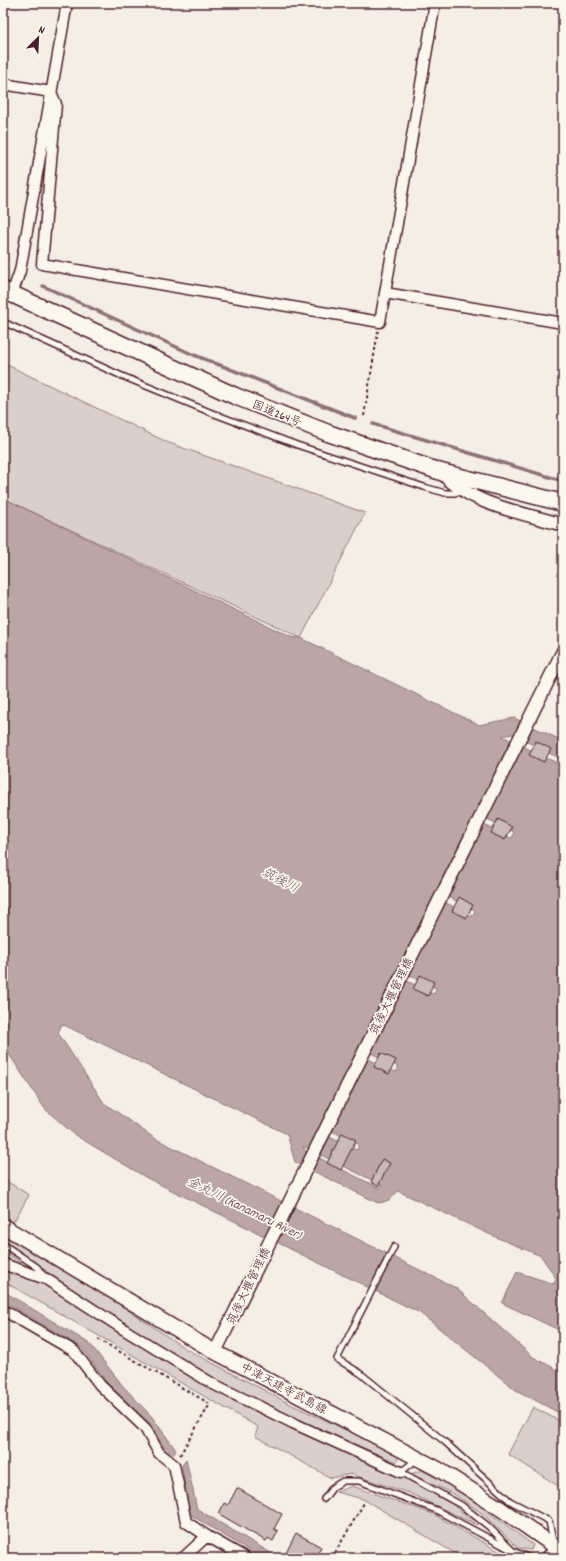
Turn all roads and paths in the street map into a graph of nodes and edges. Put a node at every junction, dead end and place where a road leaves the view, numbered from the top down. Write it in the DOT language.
graph roads {
  1 [pos="67,3"];
  2 [pos="435,3"];
  3 [pos="3,84"];
  4 [pos="51,92"];
  5 [pos="8,292"];
  6 [pos="385,293"];
  7 [pos="3,322"];
  8 [pos="380,322"];
  9 [pos="563,323"];
  10 [pos="364,416"];
  11 [pos="441,472"];
  12 [pos="463,490"];
  13 [pos="563,503"];
  14 [pos="563,525"];
  15 [pos="563,651"];
  16 [pos="3,1226"];
  17 [pos="3,1244"];
  18 [pos="394,1247"];
  19 [pos="3,1264"];
  20 [pos="46,1278"];
  21 [pos="3,1310"];
  22 [pos="98,1340"];
  23 [pos="218,1346"];
  24 [pos="418,1458"];
  25 [pos="174,1465"];
  26 [pos="401,1472"];
  27 [pos="324,1499"];
  28 [pos="364,1503"];
  29 [pos="207,1536"];
  30 [pos="560,1548"];
  31 [pos="513,1551"];
  32 [pos="183,1558"];
  33 [pos="246,1558"];
  34 [pos="332,1558"];
  35 [pos="530,1558"];
  36 [pos="539,1558"];
  1 -- 4 [label="street"];
  2 -- 6 [label="street"];
  3 -- 4 [label="street"];
  4 -- 5 [label="street"];
  4 -- 8 [label="street"];
  5 -- 11 [label="highway, 国道264号"];
  6 -- 8 [label="street"];
  6 -- 9 [label="street"];
  7 -- 12 [label="lane"];
  8 -- 10 [label="path"];
  11 -- 12 [label="street"];
  11 -- 13 [label="highway, 国道264号"];
  12 -- 14 [label="street"];
  15 -- 23 [label="street, 筑後大堰管理橋"];
  16 -- 23 [label="main road, 中津天建寺武島線"];
  17 -- 20 [label="lane"];
  18 -- 30 [label="lane"];
  19 -- 20 [label="street"];
  20 -- 26 [label="street"];
  21 -- 25 [label="street"];
  22 -- 25 [label="path"];
  23 -- 24 [label="main road, 中津天建寺武島線"];
  24 -- 26 [label="lane"];
  24 -- 30 [label="main road, 中津天建寺武島線"];
  25 -- 29 [label="street"];
  26 -- 31 [label="lane"];
  27 -- 31 [label="lane"];
  28 -- 34 [label="path"];
  29 -- 32 [label="street"];
  29 -- 33 [label="street"];
  30 -- 36 [label="lane"];
  31 -- 35 [label="lane"];
}
